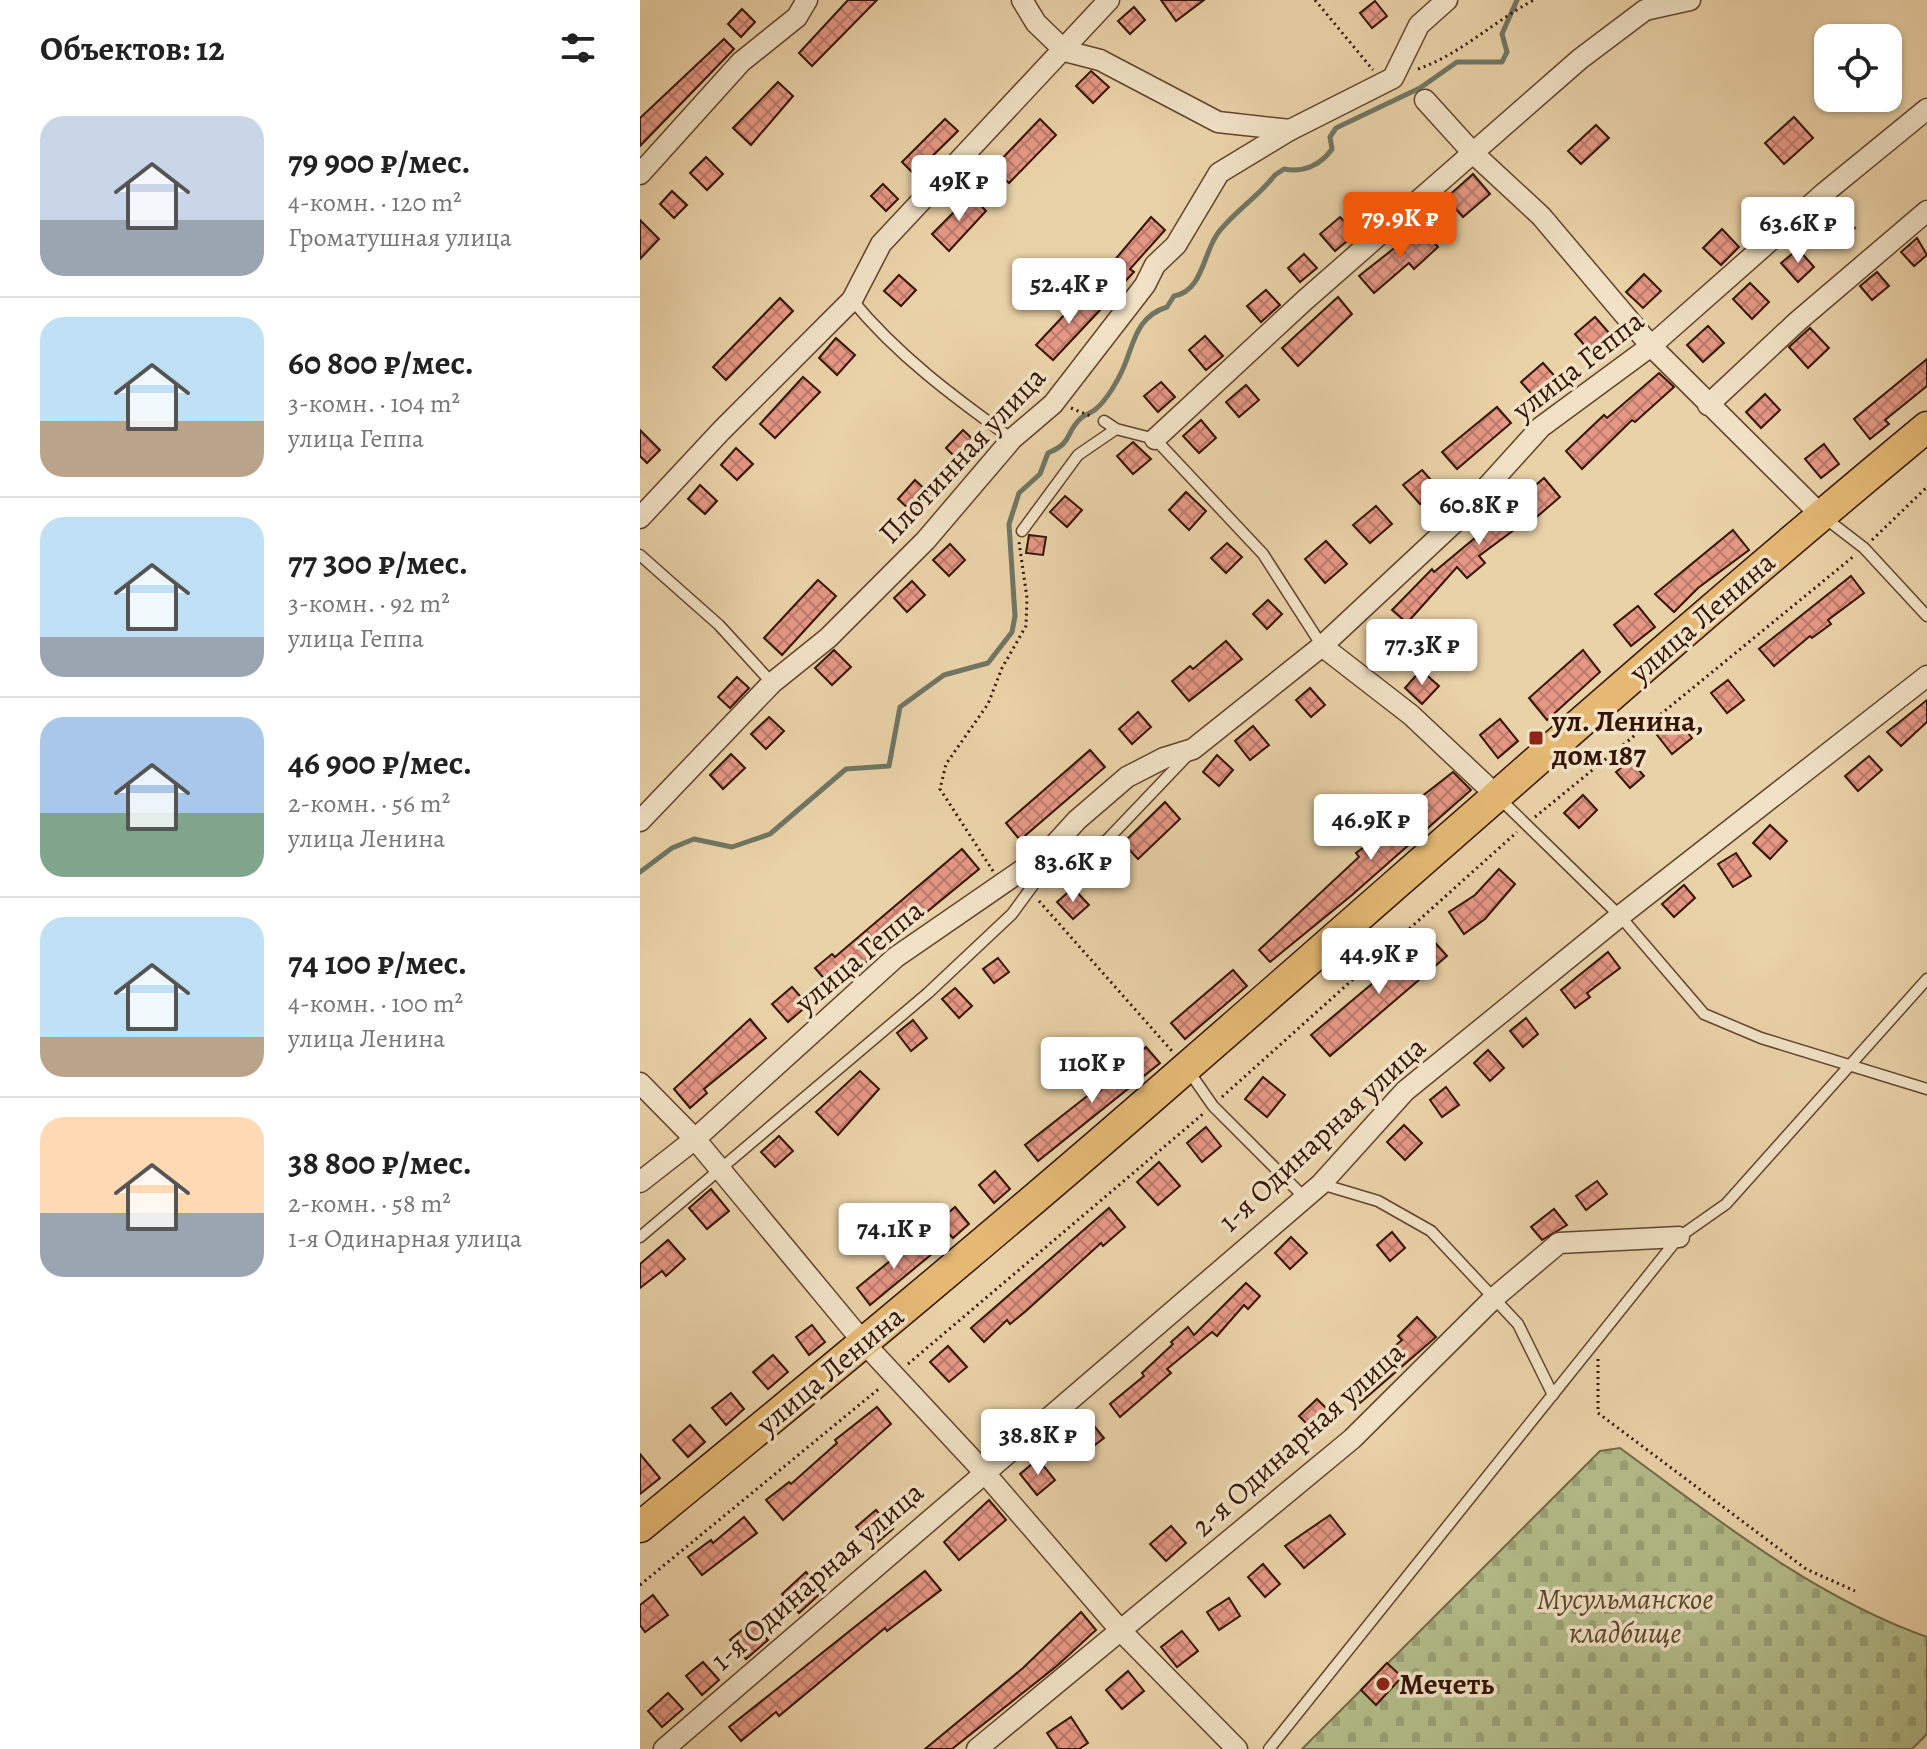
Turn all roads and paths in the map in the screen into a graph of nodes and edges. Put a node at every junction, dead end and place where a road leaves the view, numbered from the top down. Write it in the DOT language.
graph roads {
  1 [pos="807,0"];
  2 [pos="1022,0"];
  3 [pos="1109,0"];
  4 [pos="1315,0"];
  5 [pos="1447,0"];
  6 [pos="1534,0"];
  7 [pos="1690,0"];
  8 [pos="1065,51"];
  9 [pos="1394,82"];
  10 [pos="1425,100"];
  11 [pos="1927,109"];
  12 [pos="1290,130"];
  13 [pos="1473,153"];
  14 [pos="640,174"];
  15 [pos="1927,211"];
  16 [pos="852,300"];
  17 [pos="1651,346"];
  18 [pos="1708,405"];
  19 [pos="1069,407"];
  20 [pos="1104,421"];
  21 [pos="1927,427"];
  22 [pos="1116,429"];
  23 [pos="1012,439"];
  24 [pos="1155,439"];
  25 [pos="1927,487"];
  26 [pos="1821,515"];
  27 [pos="640,518"];
  28 [pos="1022,531"];
  29 [pos="1864,548"];
  30 [pos="640,555"];
  31 [pos="1927,616"];
  32 [pos="1322,646"];
  33 [pos="1927,676"];
  34 [pos="772,683"];
  35 [pos="1193,749"];
  36 [pos="1496,795"];
  37 [pos="640,821"];
  38 [pos="1525,825"];
  39 [pos="1050,855"];
  40 [pos="1002,884"];
  41 [pos="1029,890"];
  42 [pos="1620,916"];
  43 [pos="1927,979"];
  44 [pos="1851,1065"];
  45 [pos="1187,1068"];
  46 [pos="640,1083"];
  47 [pos="1927,1089"];
  48 [pos="1213,1106"];
  49 [pos="695,1139"];
  50 [pos="720,1171"];
  51 [pos="640,1182"];
  52 [pos="1321,1184"];
  53 [pos="1305,1198"];
  54 [pos="640,1237"];
  55 [pos="1679,1237"];
  56 [pos="1495,1297"];
  57 [pos="1600,1336"];
  58 [pos="864,1343"];
  59 [pos="894,1376"];
  60 [pos="1553,1395"];
  61 [pos="983,1471"];
  62 [pos="640,1527"];
  63 [pos="640,1585"];
  64 [pos="1855,1591"];
  65 [pos="1121,1631"];
  66 [pos="664,1749"];
  67 [pos="977,1749"];
  68 [pos="1237,1749"];
  69 [pos="1269,1749"];
  1 -- 14 [label="street"];
  2 -- 8 [label="street"];
  3 -- 8 [label="street"];
  4 -- 9 [label="path"];
  5 -- 9 [label="street"];
  6 -- 9 [label="path"];
  7 -- 13 [label="street"];
  8 -- 12 [label="street"];
  8 -- 16 [label="street"];
  9 -- 12 [label="street, Плотинная улица"];
  10 -- 13 [label="street"];
  11 -- 17 [label="street, улица Геппа"];
  12 -- 23 [label="street, Плотинная улица"];
  13 -- 17 [label="street"];
  13 -- 24 [label="street"];
  15 -- 18 [label="street"];
  16 -- 23 [label="lane"];
  16 -- 27 [label="street"];
  17 -- 18 [label="street"];
  17 -- 32 [label="street, улица Геппа"];
  18 -- 26 [label="street"];
  19 -- 20 [label="path"];
  20 -- 22 [label="lane"];
  21 -- 26 [label="main road, улица Ленина"];
  22 -- 24 [label="lane"];
  22 -- 28 [label="lane"];
  23 -- 34 [label="street, Плотинная улица"];
  24 -- 32 [label="lane"];
  25 -- 29 [label="path"];
  26 -- 29 [label="lane"];
  26 -- 36 [label="main road, улица Ленина"];
  28 -- 40 [label="path"];
  29 -- 31 [label="lane"];
  29 -- 38 [label="path"];
  30 -- 34 [label="lane"];
  32 -- 35 [label="street, улица Геппа"];
  32 -- 36 [label="street"];
  33 -- 42 [label="street, 1-я Одинарная улица"];
  34 -- 37 [label="street, Плотинная улица"];
  35 -- 39 [label="street, улица Геппа"];
  35 -- 39 [label="lane"];
  36 -- 38 [label="lane"];
  36 -- 45 [label="main road, улица Ленина"];
  38 -- 42 [label="lane"];
  38 -- 48 [label="path"];
  39 -- 40 [label="street, улица Геппа"];
  39 -- 41 [label="lane"];
  40 -- 49 [label="street, улица Геппа"];
  41 -- 45 [label="path"];
  41 -- 50 [label="lane"];
  42 -- 44 [label="lane"];
  42 -- 52 [label="street, 1-я Одинарная улица"];
  43 -- 44 [label="lane"];
  44 -- 47 [label="lane"];
  44 -- 55 [label="lane"];
  45 -- 48 [label="lane"];
  45 -- 58 [label="main road, улица Ленина"];
  46 -- 49 [label="street"];
  48 -- 53 [label="lane"];
  48 -- 59 [label="path"];
  49 -- 50 [label="street"];
  49 -- 51 [label="street, улица Геппа"];
  50 -- 54 [label="lane"];
  50 -- 58 [label="street"];
  52 -- 53 [label="street, 1-я Одинарная улица"];
  52 -- 56 [label="lane"];
  53 -- 61 [label="street, 1-я Одинарная улица"];
  55 -- 56 [label="street, 2-я Одинарная улица"];
  55 -- 57 [label="lane"];
  56 -- 60 [label="lane"];
  56 -- 65 [label="street, 2-я Одинарная улица"];
  57 -- 60 [label="lane"];
  57 -- 64 [label="path"];
  58 -- 59 [label="street"];
  58 -- 62 [label="main road, улица Ленина"];
  59 -- 61 [label="street"];
  59 -- 63 [label="path"];
  60 -- 69 [label="lane"];
  61 -- 65 [label="street"];
  61 -- 66 [label="street, 1-я Одинарная улица"];
  65 -- 67 [label="street, 2-я Одинарная улица"];
  65 -- 68 [label="street"];
}
